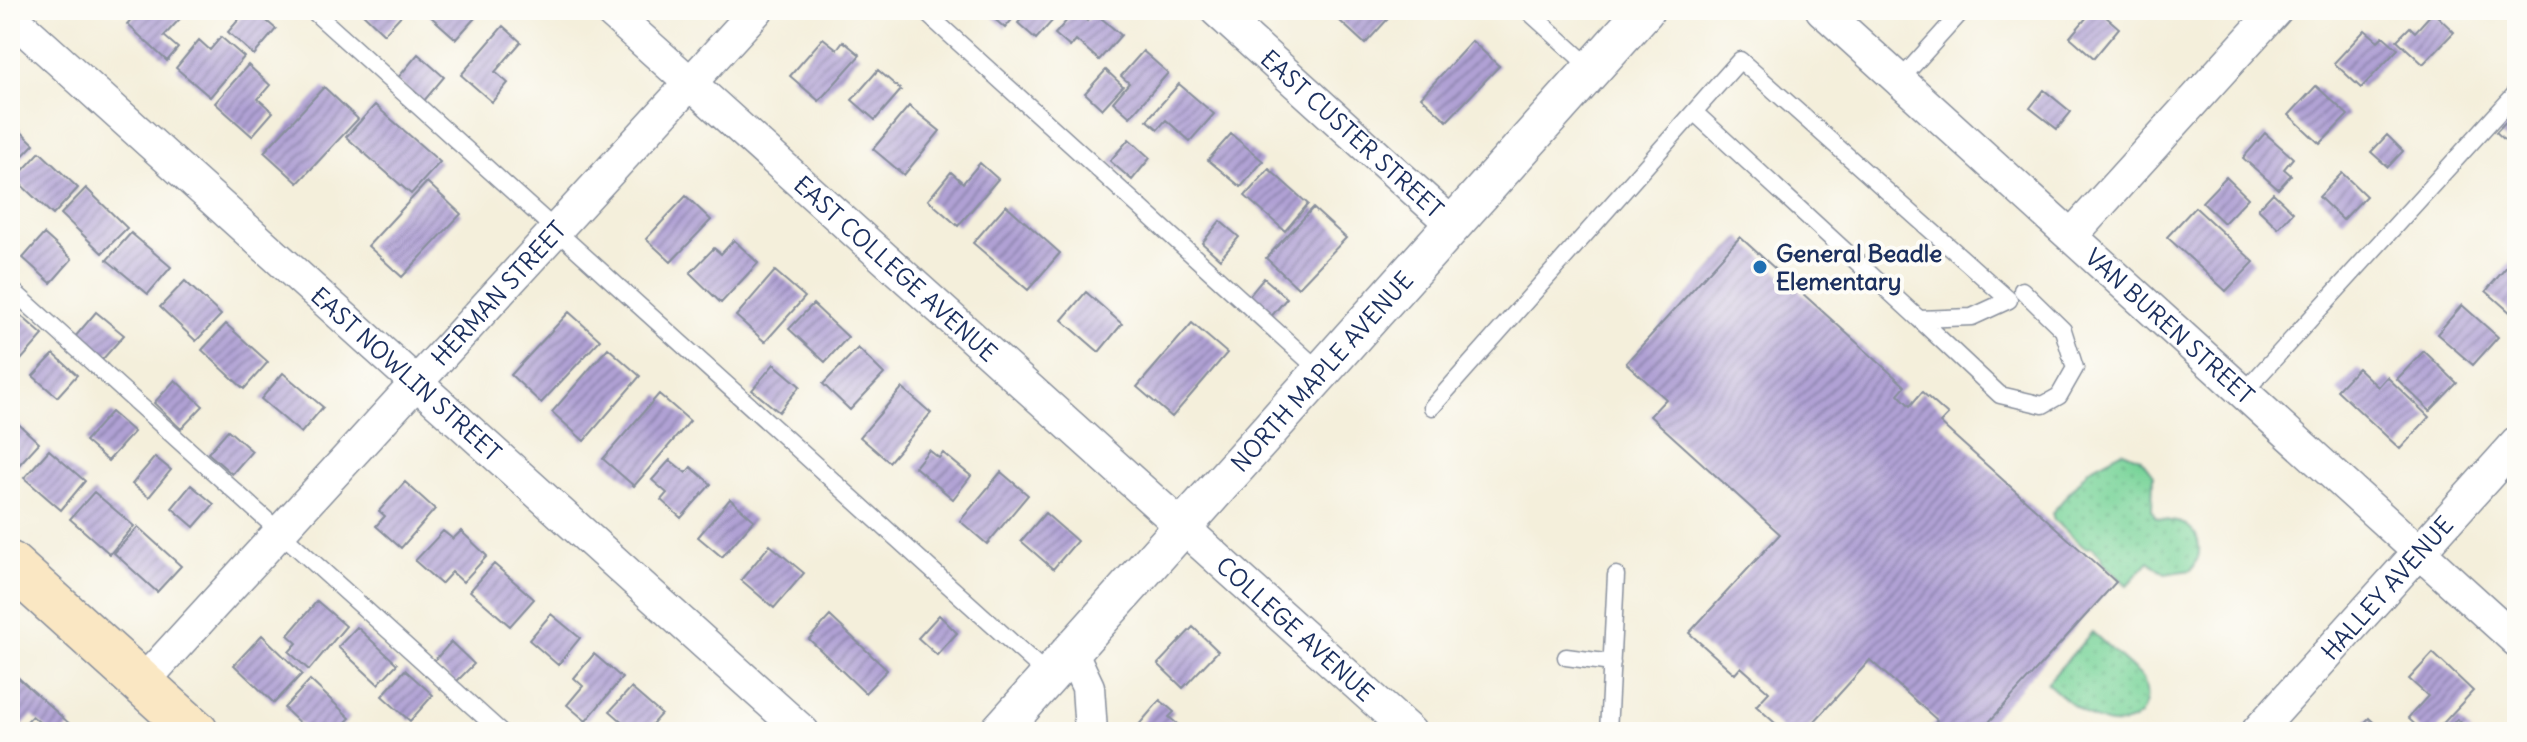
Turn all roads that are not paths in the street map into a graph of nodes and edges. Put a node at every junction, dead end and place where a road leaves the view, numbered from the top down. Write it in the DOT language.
graph roads {
  1 [pos="312,10"];
  2 [pos="609,10"];
  3 [pos="757,10"];
  4 [pos="923,10"];
  5 [pos="1216,10"];
  6 [pos="1527,10"];
  7 [pos="1645,10"];
  8 [pos="1822,10"];
  9 [pos="1963,10"];
  10 [pos="2276,10"];
  11 [pos="10,16"];
  12 [pos="1592,69"];
  13 [pos="1900,80"];
  14 [pos="690,84"];
  15 [pos="2517,92"];
  16 [pos="1694,112"];
  17 [pos="1452,224"];
  18 [pos="556,231"];
  19 [pos="2072,235"];
  20 [pos="10,288"];
  21 [pos="2016,295"];
  22 [pos="1919,319"];
  23 [pos="1320,371"];
  24 [pos="418,384"];
  25 [pos="2244,392"];
  26 [pos="1432,407"];
  27 [pos="2517,443"];
  28 [pos="1183,525"];
  29 [pos="280,533"];
  30 [pos="2419,552"];
  31 [pos="11,568"];
  32 [pos="1616,575"];
  33 [pos="2517,641"];
  34 [pos="1566,657"];
  35 [pos="1612,663"];
  36 [pos="1060,664"];
  37 [pos="142,683"];
  38 [pos="196,732"];
  39 [pos="501,732"];
  40 [pos="803,732"];
  41 [pos="999,732"];
  42 [pos="1091,732"];
  43 [pos="1410,732"];
  44 [pos="1608,732"];
  45 [pos="2257,732"];
  1 -- 18 [label="lane"];
  2 -- 14 [label="street, EAST COLLEGE AVENUE"];
  3 -- 14 [label="street, HERMAN STREET"];
  4 -- 23 [label="lane"];
  5 -- 17 [label="street, EAST CUSTER STREET"];
  6 -- 12 [label="lane"];
  7 -- 12 [label="street, NORTH MAPLE AVENUE"];
  8 -- 13 [label="street, VAN BUREN STREET"];
  9 -- 13 [label="lane"];
  10 -- 19 [label="street"];
  11 -- 24 [label="street, EAST NOWLIN STREET"];
  12 -- 17 [label="street, NORTH MAPLE AVENUE"];
  13 -- 19 [label="street, VAN BUREN STREET"];
  14 -- 18 [label="street, HERMAN STREET"];
  14 -- 28 [label="street, EAST COLLEGE AVENUE"];
  15 -- 25 [label="lane"];
  16 -- 21 [label="lane"];
  16 -- 22 [label="lane"];
  16 -- 26 [label="lane"];
  17 -- 23 [label="street, NORTH MAPLE AVENUE"];
  18 -- 24 [label="street, HERMAN STREET"];
  18 -- 36 [label="lane"];
  19 -- 25 [label="street, VAN BUREN STREET"];
  20 -- 29 [label="lane"];
  21 -- 22 [label="lane"];
  21 -- 22 [label="lane"];
  23 -- 28 [label="street, NORTH MAPLE AVENUE"];
  24 -- 29 [label="street, HERMAN STREET"];
  24 -- 40 [label="street, EAST NOWLIN STREET"];
  25 -- 30 [label="street, VAN BUREN STREET"];
  27 -- 30 [label="street, HALLEY AVENUE"];
  28 -- 36 [label="street, NORTH MAPLE AVENUE"];
  28 -- 43 [label="street, COLLEGE AVENUE"];
  29 -- 37 [label="street, HERMAN STREET"];
  29 -- 39 [label="lane"];
  30 -- 33 [label="street, VAN BUREN STREET"];
  30 -- 45 [label="street, HALLEY AVENUE"];
  31 -- 37 [label="main road"];
  32 -- 35 [label="lane"];
  34 -- 35 [label="lane"];
  35 -- 44 [label="lane"];
  36 -- 41 [label="street, NORTH MAPLE AVENUE"];
  36 -- 42 [label="street"];
  37 -- 38 [label="main road"];
}
